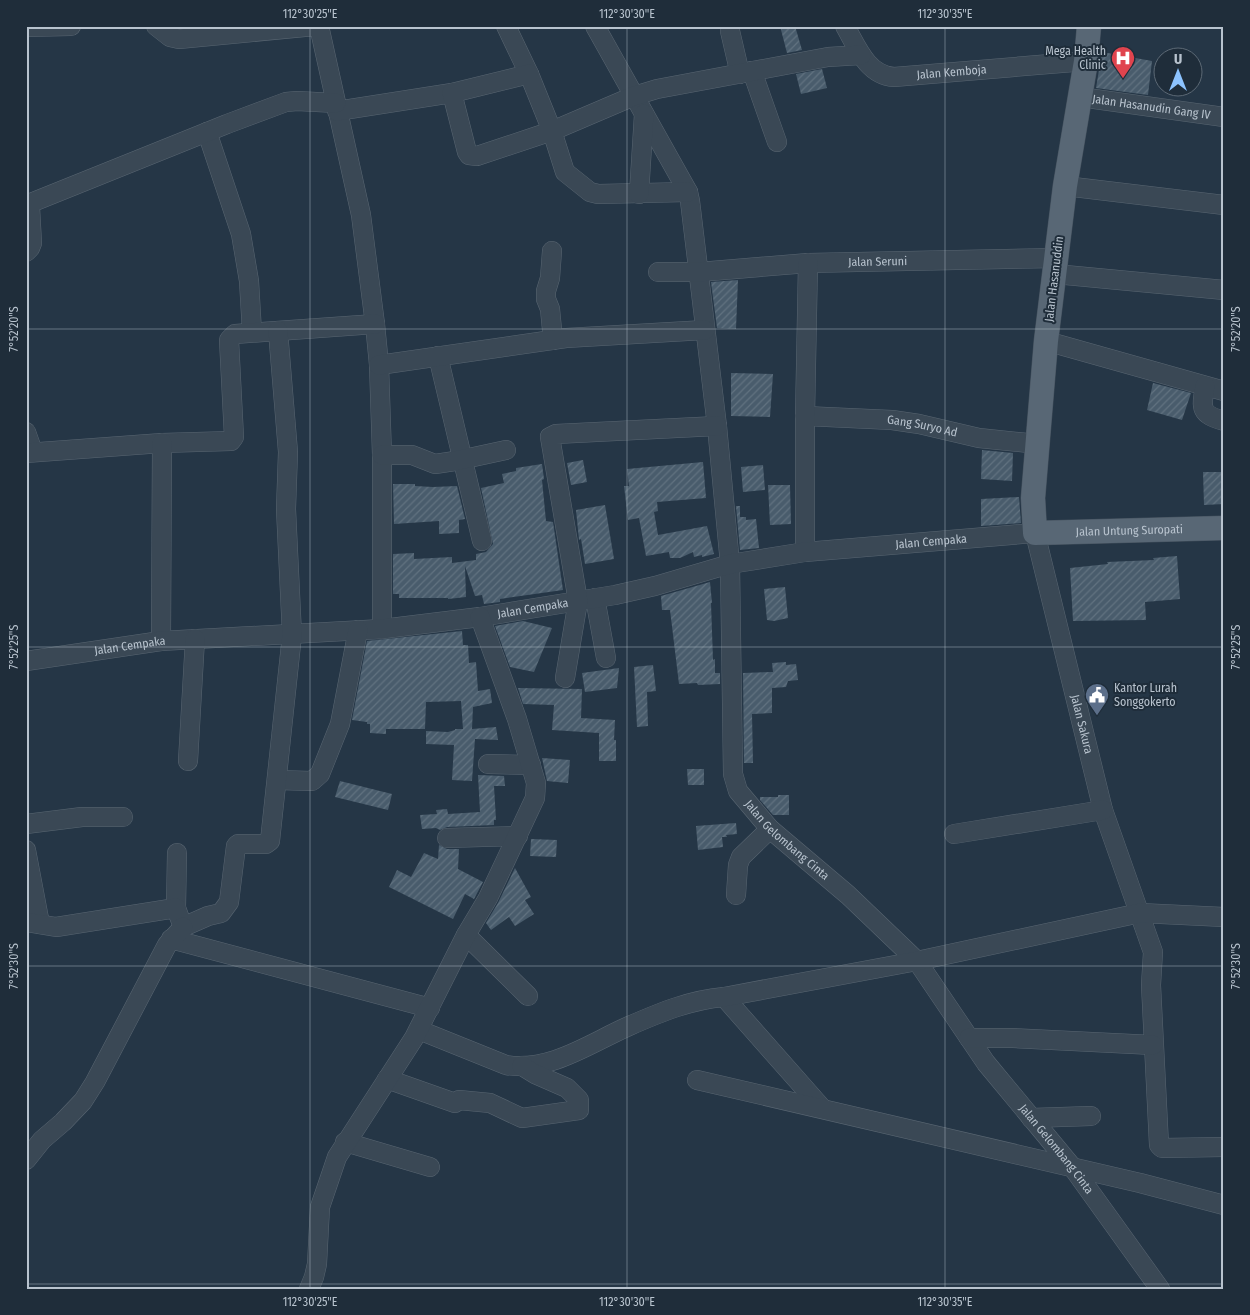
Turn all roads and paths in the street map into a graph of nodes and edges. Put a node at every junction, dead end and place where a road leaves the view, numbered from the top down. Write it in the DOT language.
graph roads {
  1 [pos="71,26"];
  2 [pos="156,26"];
  3 [pos="317,26"];
  4 [pos="506,26"];
  5 [pos="595,26"];
  6 [pos="845,26"];
  7 [pos="1089,26"];
  8 [pos="26,27"];
  9 [pos="730,31"];
  10 [pos="861,55"];
  11 [pos="1086,61"];
  12 [pos="746,73"];
  13 [pos="529,74"];
  14 [pos="452,93"];
  15 [pos="634,96"];
  16 [pos="1080,98"];
  17 [pos="337,107"];
  18 [pos="644,114"];
  19 [pos="1224,117"];
  20 [pos="552,131"];
  21 [pos="207,132"];
  22 [pos="777,142"];
  23 [pos="1066,186"];
  24 [pos="688,192"];
  25 [pos="639,194"];
  26 [pos="1224,205"];
  27 [pos="552,251"];
  28 [pos="26,252"];
  29 [pos="808,263"];
  30 [pos="1056,266"];
  31 [pos="658,272"];
  32 [pos="699,272"];
  33 [pos="1224,290"];
  34 [pos="375,324"];
  35 [pos="705,330"];
  36 [pos="278,331"];
  37 [pos="252,332"];
  38 [pos="553,340"];
  39 [pos="1046,341"];
  40 [pos="438,356"];
  41 [pos="379,365"];
  42 [pos="1205,386"];
  43 [pos="1224,391"];
  44 [pos="805,416"];
  45 [pos="1224,421"];
  46 [pos="717,426"];
  47 [pos="26,432"];
  48 [pos="162,443"];
  49 [pos="1038,444"];
  50 [pos="506,450"];
  51 [pos="30,452"];
  52 [pos="382,455"];
  53 [pos="464,459"];
  54 [pos="1224,528"];
  55 [pos="1036,533"];
  56 [pos="482,541"];
  57 [pos="805,552"];
  58 [pos="730,564"];
  59 [pos="587,600"];
  60 [pos="480,617"];
  61 [pos="382,629"];
  62 [pos="358,630"];
  63 [pos="292,635"];
  64 [pos="195,639"];
  65 [pos="161,641"];
  66 [pos="606,658"];
  67 [pos="26,661"];
  68 [pos="565,678"];
  69 [pos="188,761"];
  70 [pos="488,764"];
  71 [pos="531,765"];
  72 [pos="277,780"];
  73 [pos="1103,810"];
  74 [pos="123,817"];
  75 [pos="26,824"];
  76 [pos="770,829"];
  77 [pos="954,834"];
  78 [pos="518,836"];
  79 [pos="448,838"];
  80 [pos="26,850"];
  81 [pos="178,854"];
  82 [pos="736,895"];
  83 [pos="176,908"];
  84 [pos="1140,913"];
  85 [pos="1224,917"];
  86 [pos="33,923"];
  87 [pos="177,933"];
  88 [pos="466,935"];
  89 [pos="917,961"];
  90 [pos="528,996"];
  91 [pos="724,997"];
  92 [pos="430,1008"];
  93 [pos="419,1030"];
  94 [pos="969,1038"];
  95 [pos="1154,1045"];
  96 [pos="522,1066"];
  97 [pos="387,1079"];
  98 [pos="697,1080"];
  99 [pos="822,1108"];
  100 [pos="1091,1116"];
  101 [pos="1031,1118"];
  102 [pos="346,1142"];
  103 [pos="1224,1146"];
  104 [pos="26,1160"];
  105 [pos="430,1167"];
  106 [pos="1073,1168"];
  107 [pos="1224,1204"];
  108 [pos="309,1289"];
  109 [pos="1160,1289"];
  1 -- 8 [label="street"];
  2 -- 3 [label="street"];
  3 -- 17 [label="street"];
  4 -- 13 [label="street"];
  5 -- 15 [label="street"];
  6 -- 10 [label="street, Jalan Kemboja"];
  7 -- 11 [label="main road, Jalan Hasanuddin"];
  9 -- 12 [label="street"];
  10 -- 11 [label="street, Jalan Kemboja"];
  10 -- 12 [label="street"];
  11 -- 16 [label="main road, Jalan Hasanuddin"];
  12 -- 15 [label="street"];
  12 -- 22 [label="street"];
  13 -- 14 [label="street"];
  13 -- 20 [label="street"];
  14 -- 17 [label="street"];
  14 -- 20 [label="street"];
  15 -- 18 [label="street"];
  15 -- 20 [label="street"];
  16 -- 19 [label="street, Jalan Hasanudin Gang IV"];
  16 -- 23 [label="main road, Jalan Hasanuddin"];
  17 -- 21 [label="street"];
  17 -- 34 [label="street"];
  18 -- 24 [label="street"];
  18 -- 25 [label="street"];
  20 -- 25 [label="street"];
  21 -- 28 [label="street"];
  21 -- 37 [label="street"];
  23 -- 26 [label="street"];
  23 -- 30 [label="main road, Jalan Hasanuddin"];
  24 -- 25 [label="street"];
  24 -- 32 [label="street, Jalan Gelombang Cinta"];
  27 -- 38 [label="street"];
  29 -- 30 [label="street, Jalan Seruni"];
  29 -- 32 [label="street, Jalan Seruni"];
  29 -- 44 [label="street"];
  30 -- 33 [label="street, Jalan Seruni"];
  30 -- 39 [label="main road, Jalan Hasanuddin"];
  31 -- 32 [label="street, Jalan Seruni"];
  32 -- 35 [label="street, Jalan Gelombang Cinta"];
  34 -- 36 [label="street"];
  34 -- 41 [label="street"];
  35 -- 38 [label="street"];
  35 -- 46 [label="street, Jalan Gelombang Cinta"];
  36 -- 37 [label="street"];
  36 -- 63 [label="street"];
  37 -- 48 [label="street"];
  38 -- 40 [label="street"];
  39 -- 42 [label="street"];
  39 -- 49 [label="main road, Jalan Hasanuddin"];
  40 -- 41 [label="street"];
  40 -- 53 [label="street"];
  41 -- 52 [label="street"];
  42 -- 43 [label="street"];
  42 -- 45 [label="street"];
  44 -- 49 [label="street, Gang Suryo Ad"];
  44 -- 57 [label="street"];
  46 -- 58 [label="street, Jalan Gelombang Cinta"];
  46 -- 59 [label="street"];
  47 -- 51 [label="street"];
  48 -- 51 [label="street"];
  48 -- 65 [label="street"];
  49 -- 55 [label="main road, Jalan Hasanuddin"];
  50 -- 53 [label="street"];
  52 -- 53 [label="street"];
  52 -- 61 [label="street"];
  53 -- 56 [label="street"];
  54 -- 55 [label="main road, Jalan Untung Suropati"];
  55 -- 57 [label="street, Jalan Cempaka"];
  55 -- 73 [label="street, Jalan Sakura"];
  57 -- 58 [label="street, Jalan Cempaka"];
  58 -- 59 [label="street, Jalan Cempaka"];
  58 -- 76 [label="street, Jalan Gelombang Cinta"];
  59 -- 60 [label="street, Jalan Cempaka"];
  59 -- 66 [label="street"];
  59 -- 68 [label="street"];
  60 -- 61 [label="street, Jalan Cempaka"];
  60 -- 71 [label="street"];
  61 -- 62 [label="street, Jalan Cempaka"];
  62 -- 63 [label="street, Jalan Cempaka"];
  62 -- 72 [label="street"];
  63 -- 64 [label="street, Jalan Cempaka"];
  63 -- 72 [label="street"];
  64 -- 65 [label="street, Jalan Cempaka"];
  64 -- 69 [label="street"];
  65 -- 67 [label="street, Jalan Cempaka"];
  70 -- 71 [label="street"];
  71 -- 78 [label="street"];
  72 -- 87 [label="street"];
  73 -- 77 [label="street"];
  73 -- 84 [label="street, Jalan Sakura"];
  74 -- 75 [label="street"];
  76 -- 82 [label="street"];
  76 -- 89 [label="street, Jalan Gelombang Cinta"];
  78 -- 79 [label="street"];
  78 -- 88 [label="street"];
  80 -- 86 [label="street"];
  81 -- 83 [label="street"];
  83 -- 86 [label="street"];
  83 -- 87 [label="street"];
  84 -- 85 [label="street"];
  84 -- 89 [label="street"];
  84 -- 95 [label="street, Jalan Sakura"];
  87 -- 92 [label="street"];
  87 -- 104 [label="street"];
  88 -- 90 [label="street"];
  88 -- 92 [label="street"];
  89 -- 91 [label="street"];
  89 -- 94 [label="street, Jalan Gelombang Cinta"];
  91 -- 96 [label="street"];
  91 -- 99 [label="street"];
  92 -- 93 [label="street"];
  93 -- 96 [label="street"];
  93 -- 97 [label="street"];
  94 -- 95 [label="street"];
  94 -- 101 [label="street, Jalan Gelombang Cinta"];
  95 -- 103 [label="street, Jalan Sakura"];
  96 -- 97 [label="street"];
  97 -- 102 [label="street"];
  98 -- 99 [label="street"];
  99 -- 106 [label="street"];
  100 -- 101 [label="street"];
  101 -- 106 [label="street, Jalan Gelombang Cinta"];
  102 -- 105 [label="street"];
  102 -- 108 [label="street"];
  106 -- 107 [label="street"];
  106 -- 109 [label="street, Jalan Gelombang Cinta"];
}
